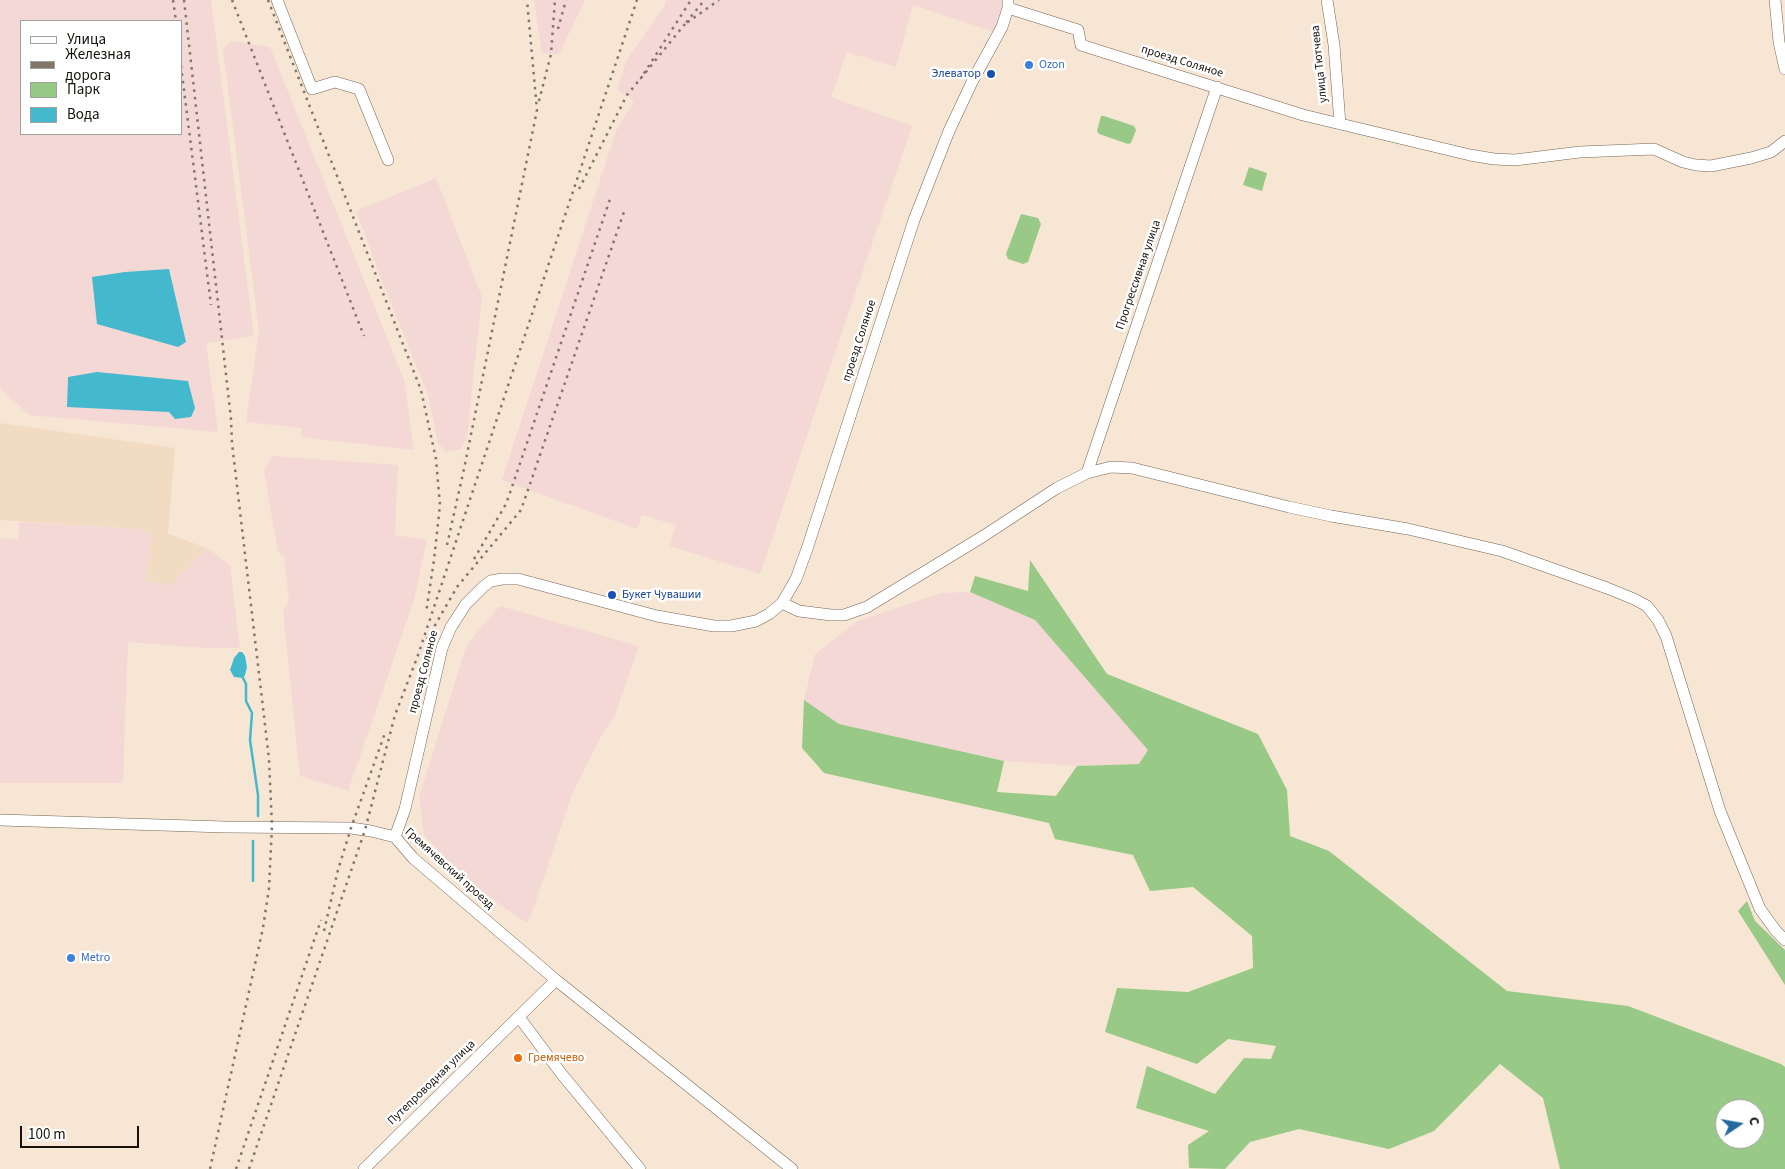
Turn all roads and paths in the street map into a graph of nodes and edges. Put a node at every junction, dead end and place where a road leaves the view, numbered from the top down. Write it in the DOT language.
graph roads {
  1 [pos="277,0"];
  2 [pos="1327,0"];
  3 [pos="1775,0"];
  4 [pos="1008,4"];
  5 [pos="1785,69"];
  6 [pos="1217,87"];
  7 [pos="1340,124"];
  8 [pos="1785,140"];
  9 [pos="388,160"];
  10 [pos="1087,473"];
  11 [pos="782,603"];
  12 [pos="0,820"];
  13 [pos="394,837"];
  14 [pos="1785,940"];
  15 [pos="556,980"];
  16 [pos="519,1017"];
  17 [pos="364,1169"];
  18 [pos="640,1169"];
  19 [pos="792,1169"];
  1 -- 9 [label="street"];
  2 -- 7 [label="street, улица Тютчева"];
  3 -- 5 [label="street"];
  4 -- 6 [label="street, проезд Соляное"];
  4 -- 11 [label="street, проезд Соляное"];
  6 -- 7 [label="street, проезд Соляное"];
  6 -- 10 [label="street, Прогрессивная улица"];
  7 -- 8 [label="street, проезд Соляное"];
  10 -- 11 [label="street"];
  10 -- 14 [label="street"];
  11 -- 13 [label="street, проезд Соляное"];
  12 -- 13 [label="street, Гремячевский проезд"];
  13 -- 15 [label="street, Гремячевский проезд"];
  15 -- 16 [label="street, Путепроводная улица"];
  15 -- 19 [label="street, Гремячевский проезд"];
  16 -- 17 [label="street, Путепроводная улица"];
  16 -- 18 [label="street"];
}
